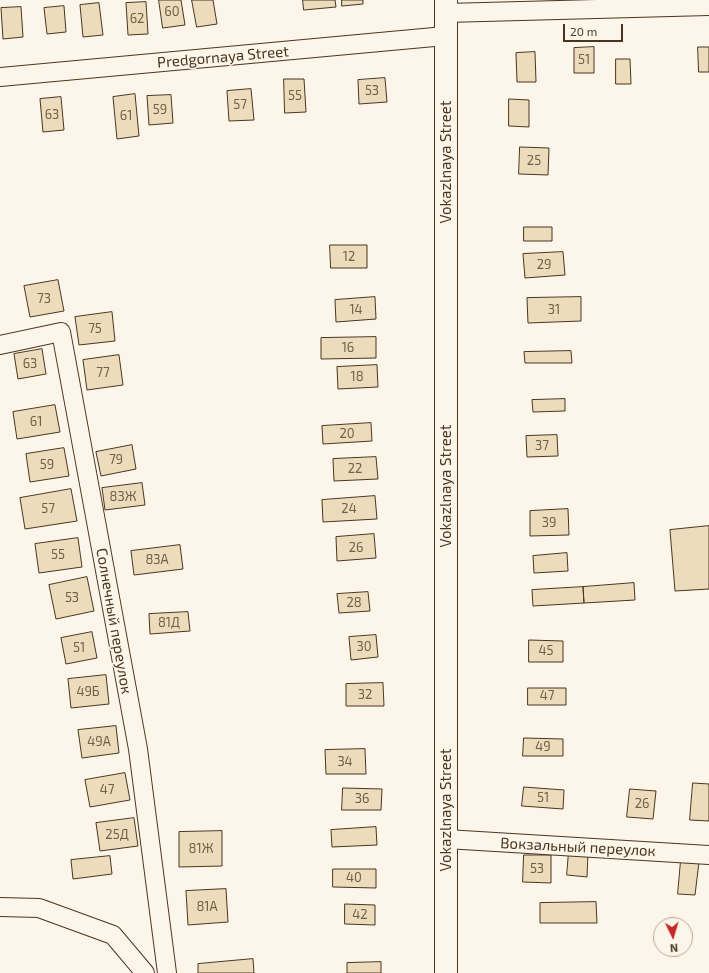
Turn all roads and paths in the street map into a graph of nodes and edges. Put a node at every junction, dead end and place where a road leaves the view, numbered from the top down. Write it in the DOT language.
graph roads {
  1 [pos="446,6"];
  2 [pos="709,6"];
  3 [pos="445,36"];
  4 [pos="0,77"];
  5 [pos="0,345"];
  6 [pos="446,839"];
  7 [pos="709,855"];
  8 [pos="0,907"];
  9 [pos="146,973"];
  10 [pos="167,973"];
  11 [pos="446,973"];
  1 -- 2 [label="street"];
  1 -- 3 [label="main road, Vokazlnaya Street"];
  3 -- 4 [label="street, Predgornaya Street"];
  3 -- 6 [label="main road, Vokazlnaya Street"];
  5 -- 10 [label="street, Солнечный переулок"];
  6 -- 7 [label="street, Вокзальный переулок"];
  6 -- 11 [label="main road, Vokazlnaya Street"];
  8 -- 9 [label="street"];
}
